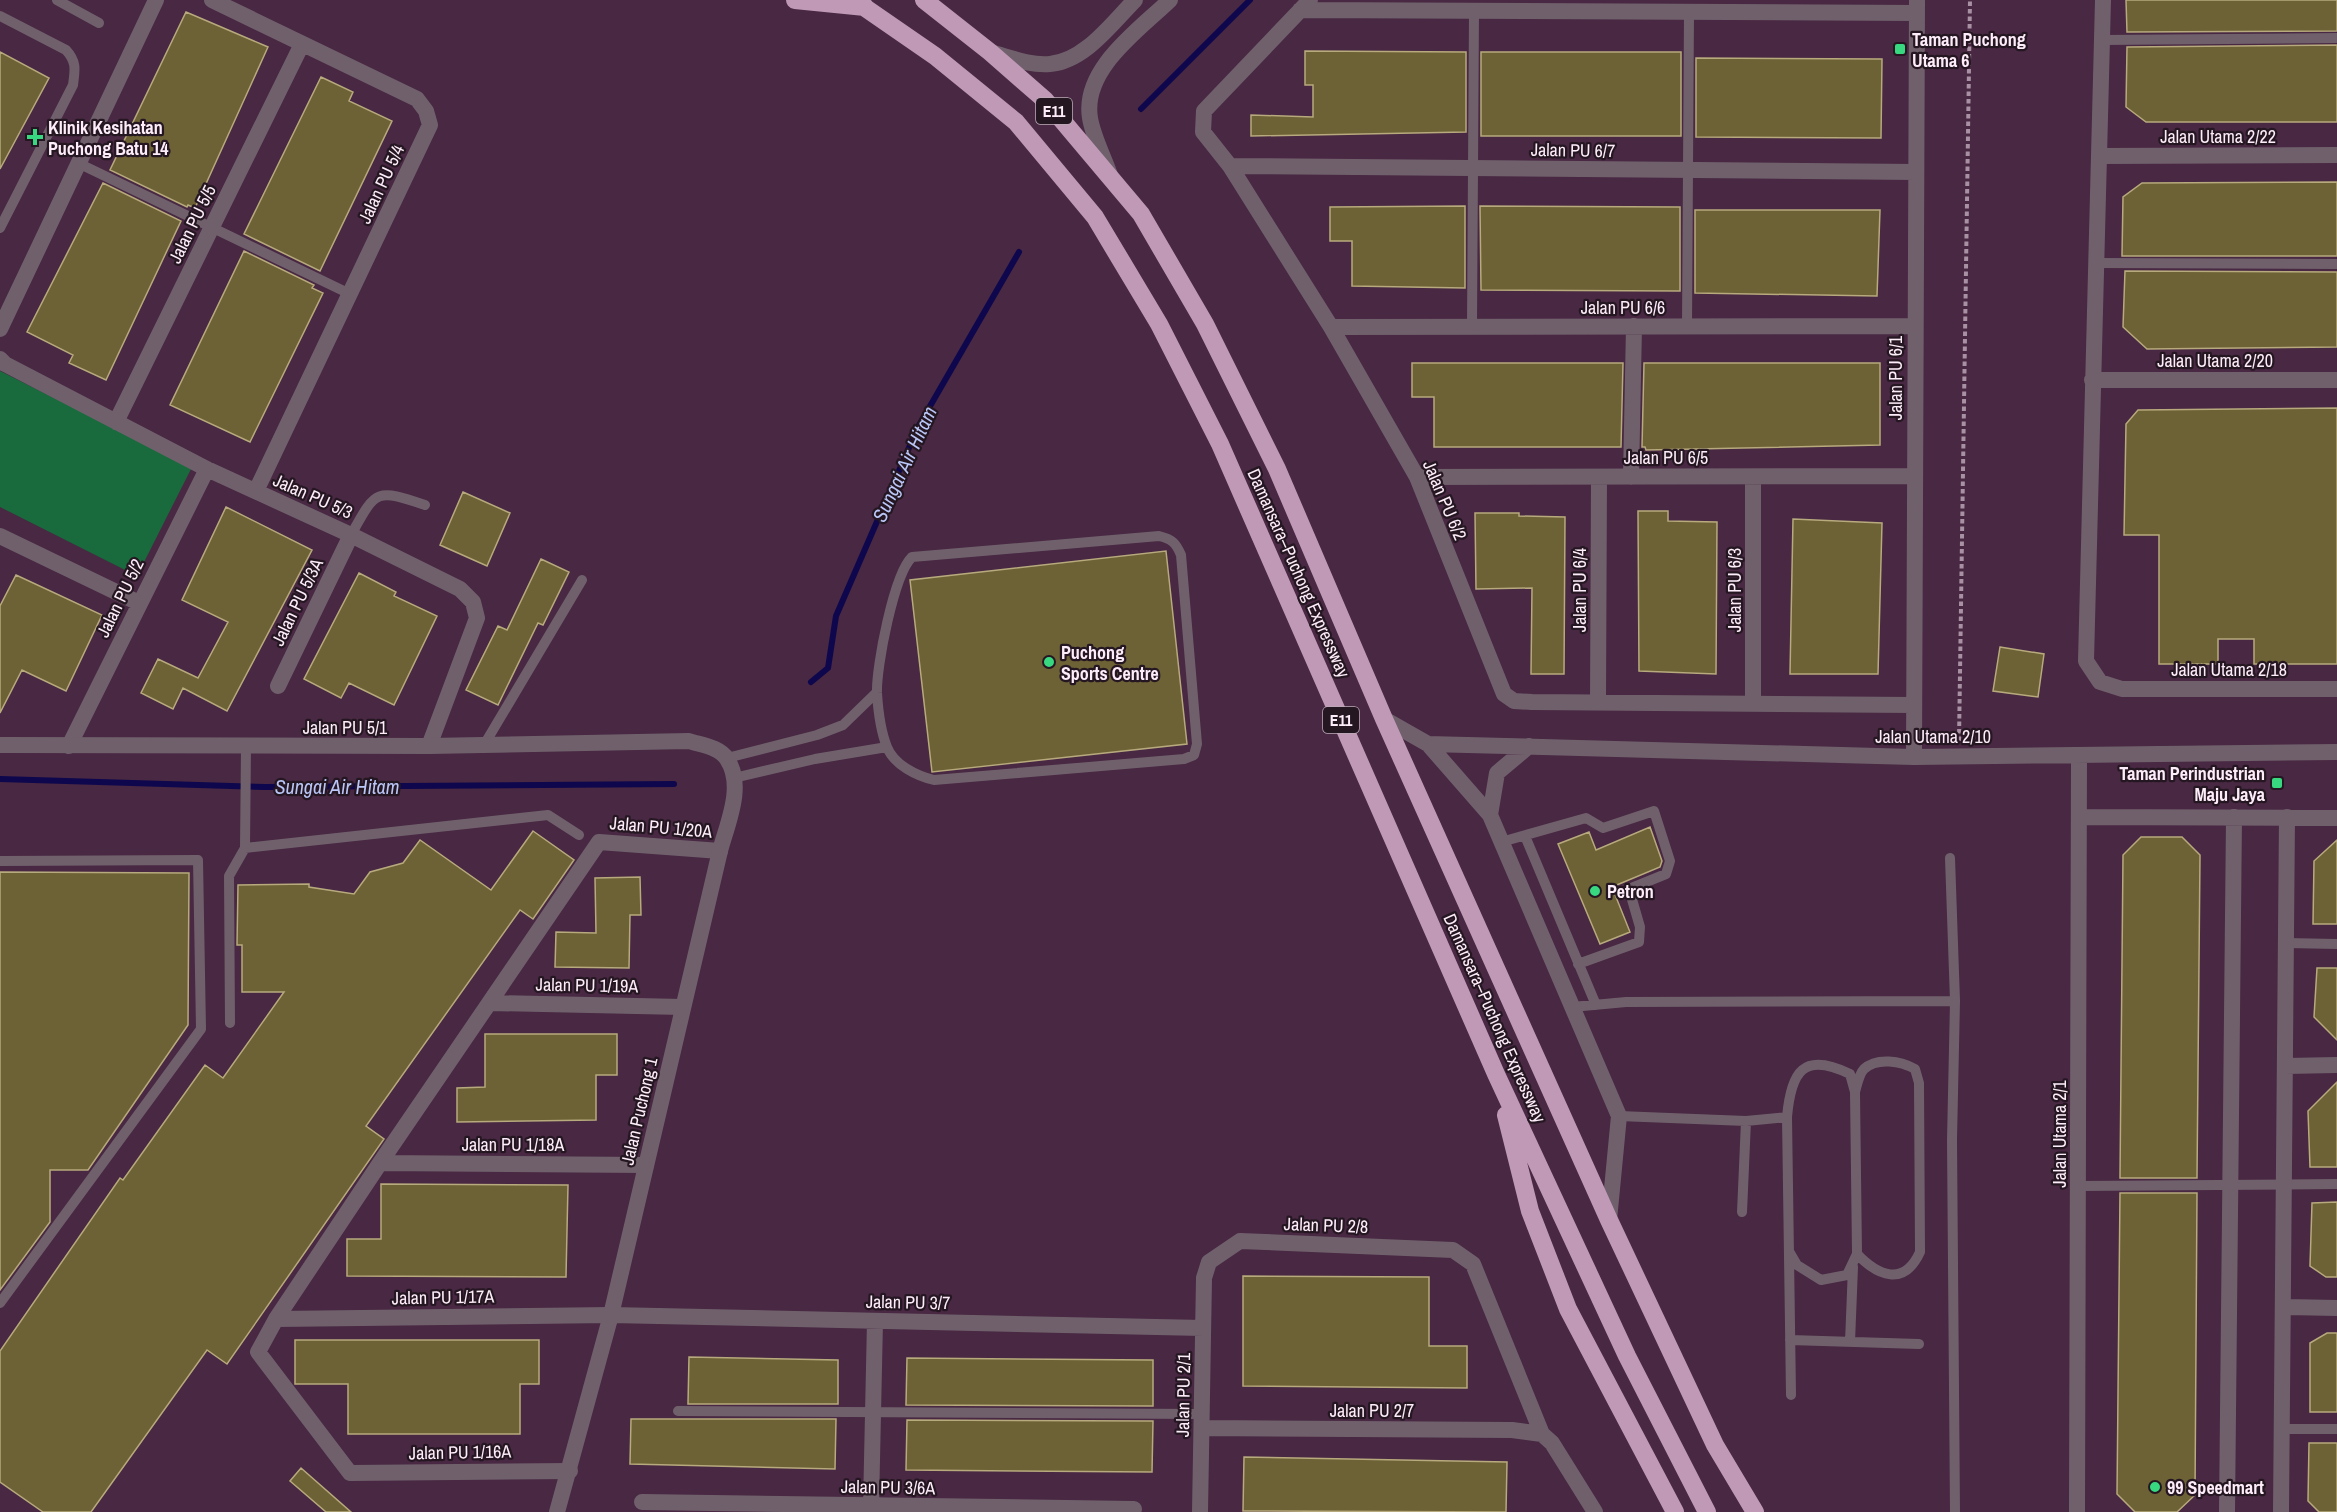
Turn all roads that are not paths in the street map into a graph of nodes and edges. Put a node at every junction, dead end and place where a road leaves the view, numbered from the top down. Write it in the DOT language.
graph roads {
  1 [pos="57,0"];
  2 [pos="156,0"];
  3 [pos="212,0"];
  4 [pos="795,0"];
  5 [pos="924,0"];
  6 [pos="1135,0"];
  7 [pos="1170,0"];
  8 [pos="2103,0"];
  9 [pos="861,4"];
  10 [pos="1305,5"];
  11 [pos="1655,6"];
  12 [pos="1917,6"];
  13 [pos="1474,11"];
  14 [pos="1689,12"];
  15 [pos="0,16"];
  16 [pos="99,22"];
  17 [pos="2337,38"];
  18 [pos="2102,40"];
  19 [pos="302,44"];
  20 [pos="990,52"];
  21 [pos="2337,155"];
  22 [pos="2099,156"];
  23 [pos="80,164"];
  24 [pos="1230,166"];
  25 [pos="1473,168"];
  26 [pos="1688,170"];
  27 [pos="1916,172"];
  28 [pos="1111,178"];
  29 [pos="0,228"];
  30 [pos="212,228"];
  31 [pos="2096,263"];
  32 [pos="2337,264"];
  33 [pos="350,294"];
  34 [pos="1472,326"];
  35 [pos="1634,326"];
  36 [pos="1688,326"];
  37 [pos="1914,326"];
  38 [pos="1331,327"];
  39 [pos="0,329"];
  40 [pos="0,358"];
  41 [pos="2092,380"];
  42 [pos="2337,380"];
  43 [pos="116,422"];
  44 [pos="207,469"];
  45 [pos="1914,476"];
  46 [pos="1417,477"];
  47 [pos="1599,477"];
  48 [pos="1630,477"];
  49 [pos="1753,477"];
  50 [pos="256,491"];
  51 [pos="425,505"];
  52 [pos="351,534"];
  53 [pos="1,538"];
  54 [pos="582,580"];
  55 [pos="139,603"];
  56 [pos="278,686"];
  57 [pos="2337,689"];
  58 [pos="877,692"];
  59 [pos="1598,703"];
  60 [pos="1753,704"];
  61 [pos="1913,705"];
  62 [pos="1384,719"];
  63 [pos="1428,744"];
  64 [pos="0,745"];
  65 [pos="69,746"];
  66 [pos="246,746"];
  67 [pos="429,746"];
  68 [pos="484,746"];
  69 [pos="1529,746"];
  70 [pos="887,747"];
  71 [pos="2337,752"];
  72 [pos="2079,755"];
  73 [pos="1914,757"];
  74 [pos="727,758"];
  75 [pos="734,778"];
  76 [pos="1490,815"];
  77 [pos="2080,817"];
  78 [pos="2234,817"];
  79 [pos="2287,817"];
  80 [pos="2337,818"];
  81 [pos="579,835"];
  82 [pos="1525,836"];
  83 [pos="1501,842"];
  84 [pos="245,848"];
  85 [pos="720,851"];
  86 [pos="1950,858"];
  87 [pos="0,861"];
  88 [pos="2286,943"];
  89 [pos="2337,944"];
  90 [pos="1578,964"];
  91 [pos="1955,1001"];
  92 [pos="490,1003"];
  93 [pos="1596,1005"];
  94 [pos="683,1007"];
  95 [pos="1572,1007"];
  96 [pos="230,1023"];
  97 [pos="2337,1065"];
  98 [pos="2285,1066"];
  99 [pos="1496,1074"];
  100 [pos="1855,1092"];
  101 [pos="1618,1116"];
  102 [pos="1787,1117"];
  103 [pos="1746,1121"];
  104 [pos="380,1163"];
  105 [pos="646,1165"];
  106 [pos="2230,1184"];
  107 [pos="2284,1184"];
  108 [pos="2337,1184"];
  109 [pos="2078,1186"];
  110 [pos="1742,1212"];
  111 [pos="1609,1220"];
  112 [pos="1790,1253"];
  113 [pos="1855,1259"];
  114 [pos="1204,1278"];
  115 [pos="0,1303"];
  116 [pos="2283,1307"];
  117 [pos="2337,1308"];
  118 [pos="611,1315"];
  119 [pos="276,1319"];
  120 [pos="875,1321"];
  121 [pos="1203,1328"];
  122 [pos="1790,1340"];
  123 [pos="1850,1342"];
  124 [pos="1919,1344"];
  125 [pos="1791,1395"];
  126 [pos="872,1410"];
  127 [pos="678,1411"];
  128 [pos="1202,1421"];
  129 [pos="2282,1429"];
  130 [pos="2337,1429"];
  131 [pos="1542,1434"];
  132 [pos="570,1471"];
  133 [pos="642,1502"];
  134 [pos="871,1506"];
  135 [pos="770,1508"];
  136 [pos="854,1509"];
  137 [pos="1134,1509"];
  138 [pos="950,1510"];
  139 [pos="557,1512"];
  140 [pos="1200,1512"];
  141 [pos="1595,1512"];
  142 [pos="1675,1512"];
  143 [pos="1707,1512"];
  144 [pos="1755,1512"];
  145 [pos="1955,1512"];
  146 [pos="2077,1512"];
  147 [pos="2227,1512"];
  148 [pos="2281,1512"];
  1 -- 16 [label="lane"];
  2 -- 23 [label="street"];
  3 -- 19 [label="street, Jalan PU 5/4"];
  4 -- 9 [label="highway"];
  5 -- 20 [label="highway, Damansara–Puchong Expressway / E11"];
  6 -- 20 [label="street"];
  7 -- 28 [label="street"];
  8 -- 18 [label="street"];
  9 -- 99 [label="highway, Damansara–Puchong Expressway / E11"];
  10 -- 13 [label="street"];
  10 -- 24 [label="street, Jalan PU 6/2"];
  11 -- 13 [label="street"];
  11 -- 14 [label="street"];
  12 -- 14 [label="street"];
  12 -- 27 [label="street, Jalan PU 6/1"];
  13 -- 25 [label="lane"];
  14 -- 26 [label="lane"];
  15 -- 29 [label="lane"];
  17 -- 18 [label="lane"];
  18 -- 22 [label="street"];
  19 -- 30 [label="street, Jalan PU 5/5"];
  19 -- 33 [label="street, Jalan PU 5/4"];
  20 -- 28 [label="highway, Damansara–Puchong Expressway / E11"];
  21 -- 22 [label="street, Jalan Utama 2/22"];
  22 -- 31 [label="street"];
  23 -- 30 [label="lane"];
  23 -- 39 [label="street"];
  24 -- 25 [label="street, Jalan PU 6/7"];
  24 -- 38 [label="street, Jalan PU 6/2"];
  25 -- 26 [label="street, Jalan PU 6/7"];
  25 -- 34 [label="lane"];
  26 -- 27 [label="street, Jalan PU 6/7"];
  26 -- 36 [label="lane"];
  27 -- 37 [label="street, Jalan PU 6/1"];
  28 -- 62 [label="highway, Damansara–Puchong Expressway / E11"];
  30 -- 33 [label="lane"];
  30 -- 43 [label="street, Jalan PU 5/5"];
  31 -- 32 [label="lane"];
  31 -- 41 [label="street"];
  33 -- 50 [label="street, Jalan PU 5/4"];
  34 -- 35 [label="street, Jalan PU 6/6"];
  34 -- 38 [label="street, Jalan PU 6/6"];
  35 -- 36 [label="street, Jalan PU 6/6"];
  35 -- 48 [label="street"];
  36 -- 37 [label="street, Jalan PU 6/6"];
  37 -- 45 [label="street, Jalan PU 6/1"];
  38 -- 46 [label="street, Jalan PU 6/2"];
  40 -- 43 [label="street, Jalan PU 5/3"];
  41 -- 42 [label="street, Jalan Utama 2/20"];
  41 -- 57 [label="street, Jalan Utama 2/18"];
  43 -- 44 [label="street, Jalan PU 5/3"];
  44 -- 50 [label="street, Jalan PU 5/3"];
  44 -- 55 [label="street, Jalan PU 5/2"];
  45 -- 49 [label="street, Jalan PU 6/5"];
  45 -- 61 [label="street, Jalan PU 6/1"];
  46 -- 47 [label="street, Jalan PU 6/5"];
  46 -- 59 [label="street, Jalan PU 6/2"];
  47 -- 48 [label="street, Jalan PU 6/5"];
  47 -- 59 [label="street, Jalan PU 6/4"];
  48 -- 49 [label="street, Jalan PU 6/5"];
  49 -- 60 [label="street, Jalan PU 6/3"];
  50 -- 52 [label="street, Jalan PU 5/3"];
  51 -- 52 [label="lane"];
  52 -- 56 [label="street, Jalan PU 5/3A"];
  52 -- 67 [label="street, Jalan PU 5/3"];
  53 -- 55 [label="street"];
  54 -- 68 [label="lane"];
  55 -- 65 [label="street, Jalan PU 5/2"];
  58 -- 70 [label="lane"];
  58 -- 70 [label="lane"];
  58 -- 74 [label="lane"];
  59 -- 60 [label="street, Jalan PU 6/2"];
  60 -- 61 [label="street, Jalan PU 6/2"];
  61 -- 73 [label="street, Jalan PU 6/1"];
  62 -- 63 [label="street, Jalan Utama 2/10"];
  62 -- 111 [label="highway, Damansara–Puchong Expressway / E11"];
  63 -- 69 [label="street, Jalan Utama 2/10"];
  63 -- 76 [label="street"];
  64 -- 65 [label="street, Jalan PU 5/1"];
  65 -- 66 [label="street, Jalan PU 5/1"];
  66 -- 67 [label="street, Jalan PU 5/1"];
  66 -- 84 [label="lane"];
  67 -- 68 [label="street, Jalan PU 5/1"];
  68 -- 74 [label="street, Jalan PU 5/1"];
  69 -- 73 [label="street, Jalan Utama 2/10"];
  69 -- 76 [label="street"];
  70 -- 75 [label="lane"];
  71 -- 72 [label="street, Jalan Utama 2/10"];
  72 -- 73 [label="street, Jalan Utama 2/10"];
  72 -- 77 [label="street, Jalan Utama 2/1"];
  74 -- 75 [label="street, Jalan Puchong 1"];
  75 -- 85 [label="street, Jalan Puchong 1"];
  76 -- 83 [label="street"];
  77 -- 78 [label="street"];
  77 -- 109 [label="street, Jalan Utama 2/1"];
  78 -- 79 [label="street"];
  78 -- 106 [label="street"];
  79 -- 80 [label="street"];
  79 -- 88 [label="street"];
  81 -- 84 [label="lane"];
  82 -- 83 [label="lane"];
  82 -- 90 [label="lane"];
  82 -- 90 [label="lane"];
  83 -- 95 [label="street"];
  84 -- 96 [label="lane"];
  85 -- 92 [label="street, Jalan PU 1/20A"];
  85 -- 94 [label="street, Jalan Puchong 1"];
  86 -- 91 [label="lane"];
  87 -- 115 [label="lane"];
  88 -- 89 [label="lane"];
  88 -- 98 [label="street"];
  90 -- 93 [label="lane"];
  91 -- 93 [label="lane"];
  91 -- 145 [label="lane"];
  92 -- 94 [label="street, Jalan PU 1/19A"];
  92 -- 104 [label="street"];
  93 -- 95 [label="lane"];
  94 -- 105 [label="street, Jalan Puchong 1"];
  95 -- 101 [label="street"];
  97 -- 98 [label="street"];
  98 -- 107 [label="street"];
  99 -- 142 [label="highway"];
  99 -- 143 [label="highway, Damansara–Puchong Expressway / E11"];
  100 -- 102 [label="lane"];
  100 -- 113 [label="lane"];
  100 -- 113 [label="lane"];
  101 -- 103 [label="lane"];
  101 -- 111 [label="street"];
  102 -- 103 [label="lane"];
  102 -- 112 [label="lane"];
  103 -- 110 [label="lane"];
  104 -- 105 [label="street, Jalan PU 1/18A"];
  104 -- 119 [label="street"];
  105 -- 118 [label="street, Jalan Puchong 1"];
  106 -- 107 [label="lane"];
  106 -- 109 [label="lane"];
  106 -- 147 [label="street"];
  107 -- 108 [label="lane"];
  107 -- 116 [label="street"];
  109 -- 146 [label="street, Jalan Utama 2/1"];
  111 -- 144 [label="highway, Damansara–Puchong Expressway / E11"];
  112 -- 113 [label="lane"];
  112 -- 122 [label="lane"];
  113 -- 123 [label="lane"];
  114 -- 121 [label="street, Jalan PU 2/1"];
  114 -- 131 [label="street, Jalan PU 2/8"];
  116 -- 117 [label="street"];
  116 -- 129 [label="street"];
  118 -- 119 [label="street, Jalan PU 1/17A"];
  118 -- 120 [label="street, Jalan PU 3/7"];
  118 -- 132 [label="street, Jalan Puchong 1"];
  119 -- 132 [label="street, Jalan PU 1/16A"];
  120 -- 121 [label="street, Jalan PU 3/7"];
  120 -- 126 [label="street"];
  121 -- 128 [label="street, Jalan PU 2/1"];
  122 -- 123 [label="lane"];
  122 -- 125 [label="lane"];
  123 -- 124 [label="lane"];
  126 -- 127 [label="lane"];
  126 -- 128 [label="lane"];
  126 -- 134 [label="street"];
  128 -- 131 [label="street, Jalan PU 2/7"];
  128 -- 140 [label="street, Jalan PU 2/1"];
  129 -- 130 [label="lane"];
  129 -- 148 [label="street"];
  131 -- 141 [label="street"];
  132 -- 139 [label="street, Jalan Puchong 1"];
  133 -- 135 [label="street, Jalan PU 3/6A"];
  134 -- 136 [label="street, Jalan PU 3/6A"];
  134 -- 138 [label="street, Jalan PU 3/6A"];
  135 -- 136 [label="street, Jalan PU 3/6A"];
  137 -- 138 [label="street, Jalan PU 3/6A"];
}
